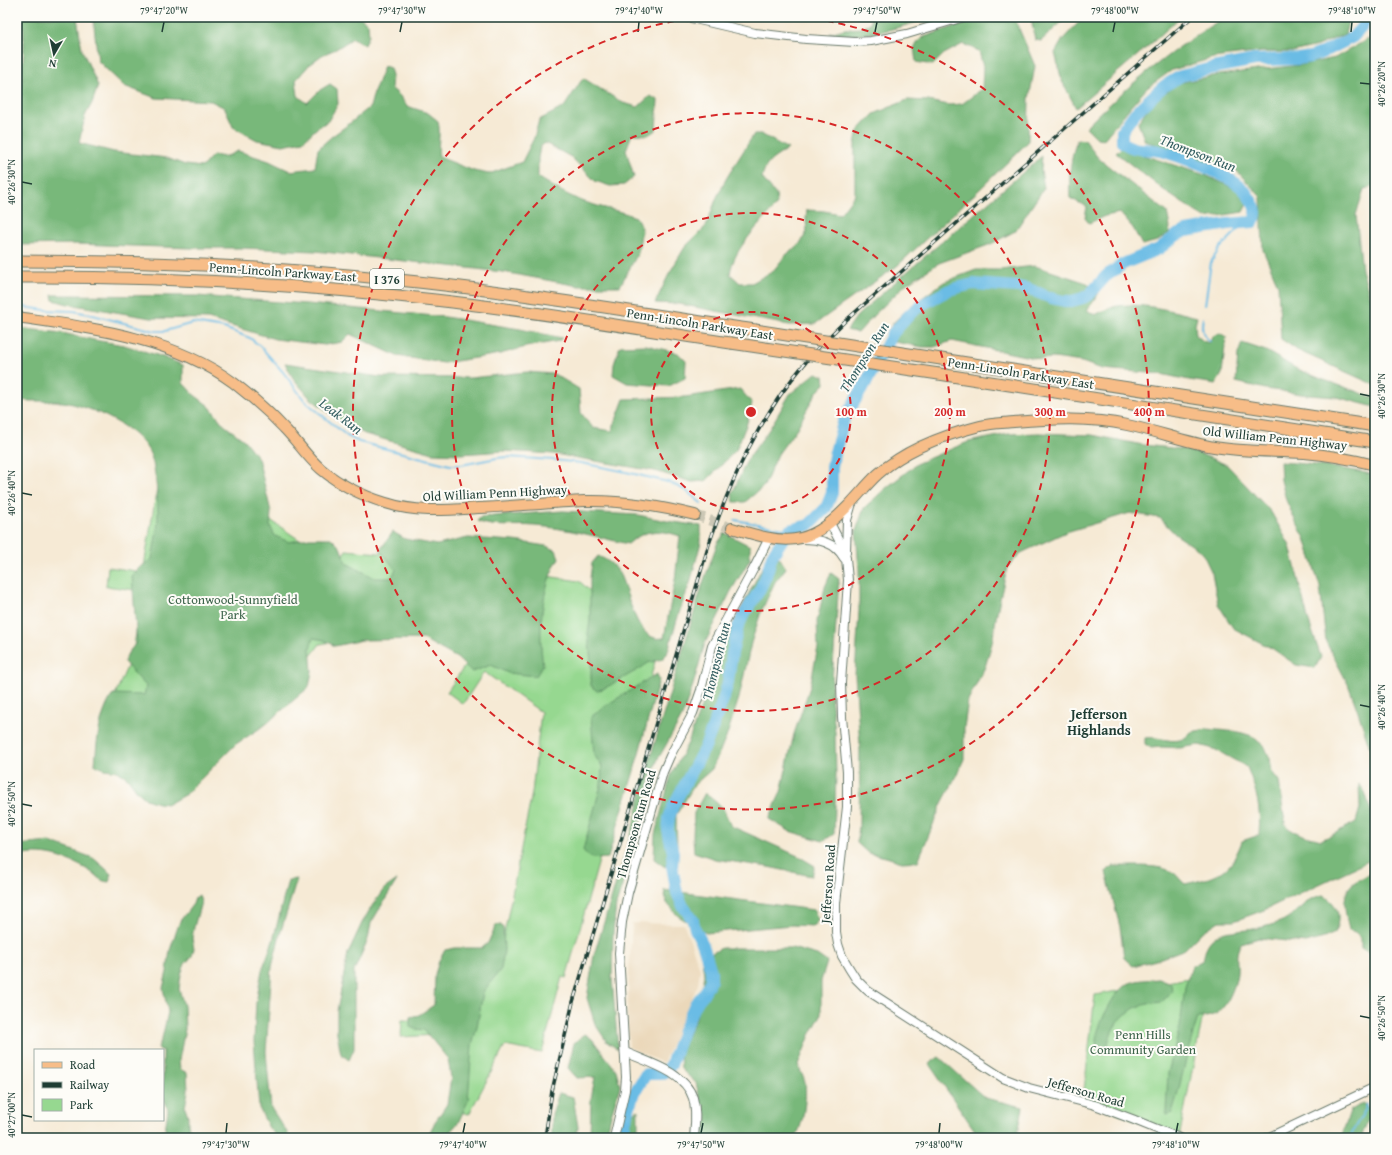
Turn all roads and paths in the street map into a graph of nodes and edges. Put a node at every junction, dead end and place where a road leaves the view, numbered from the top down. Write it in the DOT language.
graph roads {
  1 [pos="686,17"];
  2 [pos="964,17"];
  3 [pos="17,261"];
  4 [pos="17,277"];
  5 [pos="17,317"];
  6 [pos="1375,426"];
  7 [pos="1375,442"];
  8 [pos="1375,465"];
  9 [pos="853,501"];
  10 [pos="695,515"];
  11 [pos="830,524"];
  12 [pos="732,528"];
  13 [pos="773,539"];
  14 [pos="799,539"];
  15 [pos="846,563"];
  16 [pos="625,1052"];
  17 [pos="1375,1086"];
  18 [pos="614,1138"];
  19 [pos="694,1138"];
  20 [pos="1179,1138"];
  21 [pos="1267,1138"];
  1 -- 2 [label="street"];
  3 -- 6 [label="highway, Penn-Lincoln Parkway East / I 376, bridge"];
  4 -- 7 [label="highway, Penn-Lincoln Parkway East / I 376, bridge"];
  5 -- 10 [label="main road, Old William Penn Highway"];
  8 -- 9 [label="main road, Old William Penn Highway"];
  9 -- 11 [label="main road, Old William Penn Highway"];
  9 -- 15 [label="street"];
  11 -- 14 [label="main road, Old William Penn Highway"];
  11 -- 15 [label="street, Jefferson Road"];
  12 -- 13 [label="main road, Old William Penn Highway"];
  13 -- 14 [label="main road, Old William Penn Highway"];
  13 -- 16 [label="street, Thompson Run Road"];
  14 -- 15 [label="street"];
  15 -- 20 [label="street, Jefferson Road"];
  16 -- 18 [label="street, Thompson Run Road"];
  16 -- 19 [label="street"];
  17 -- 21 [label="street"];
}
